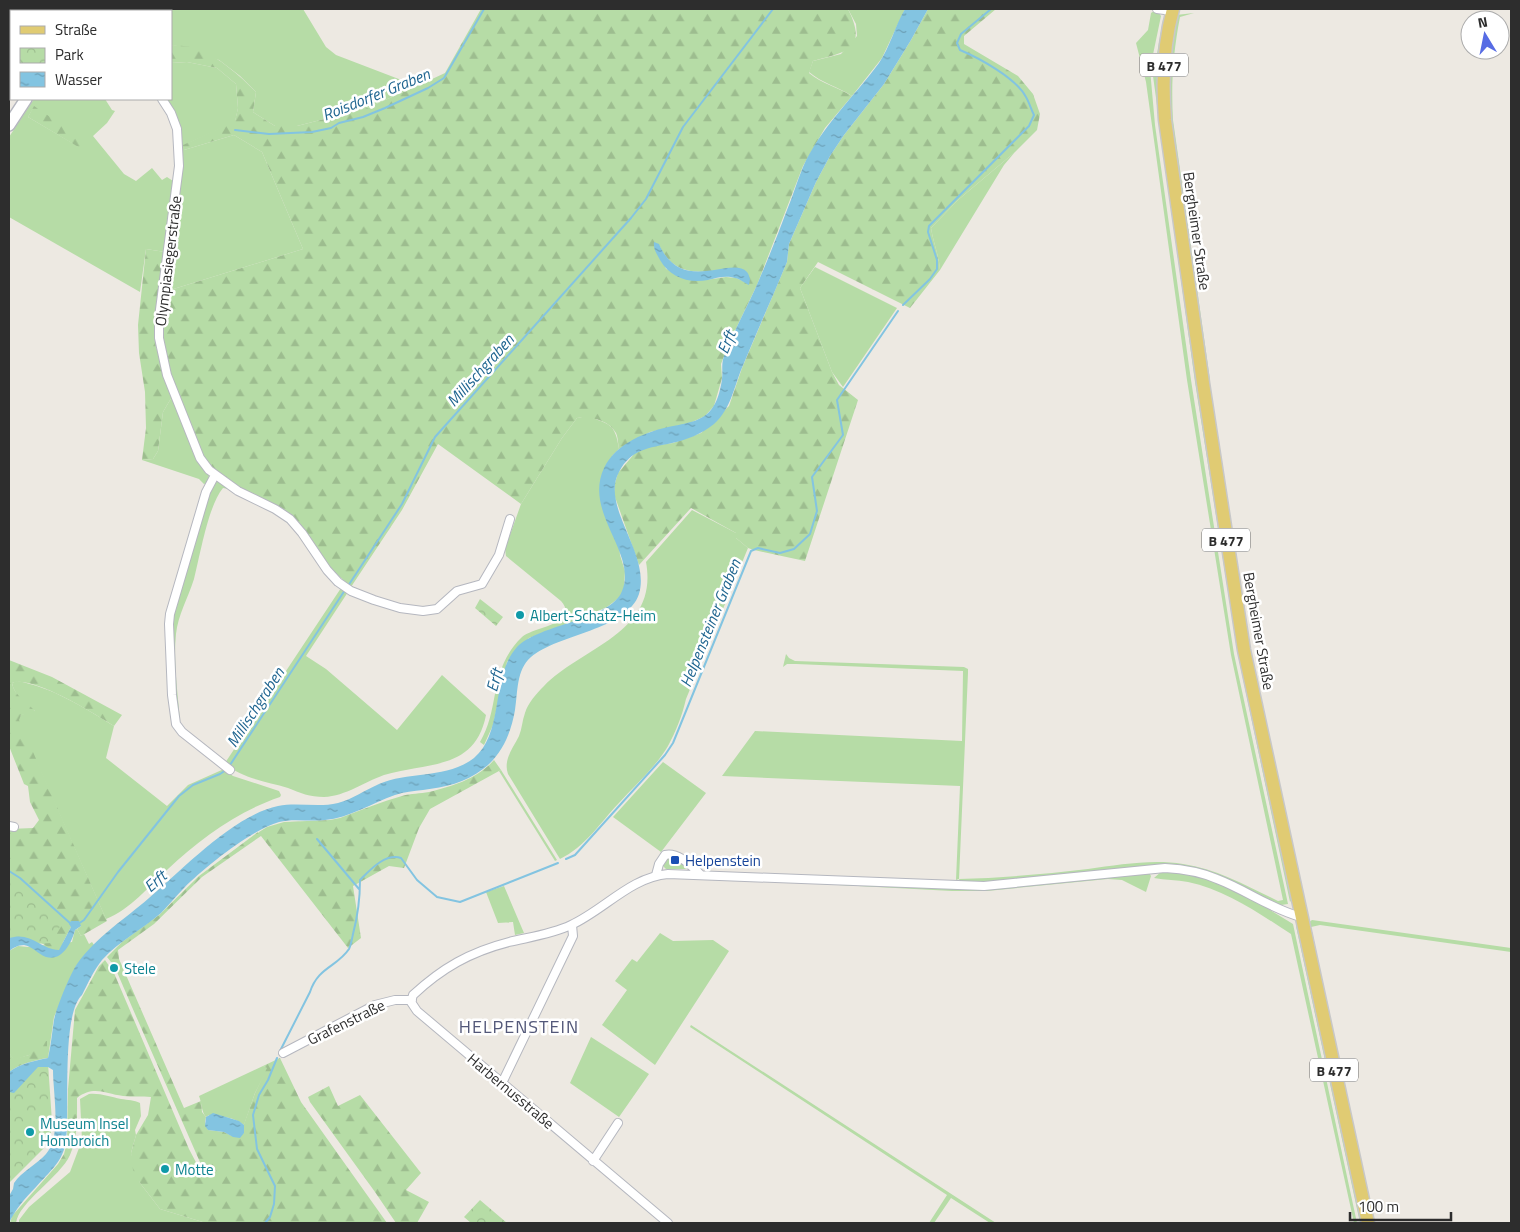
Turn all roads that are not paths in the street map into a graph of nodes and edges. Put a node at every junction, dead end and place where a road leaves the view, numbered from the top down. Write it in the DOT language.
graph roads {
  1 [pos="1157,9"];
  2 [pos="1173,10"];
  3 [pos="25,100"];
  4 [pos="163,100"];
  5 [pos="9,125"];
  6 [pos="215,475"];
  7 [pos="510,519"];
  8 [pos="230,770"];
  9 [pos="700,874"];
  10 [pos="656,875"];
  11 [pos="1301,917"];
  12 [pos="572,925"];
  13 [pos="412,1000"];
  14 [pos="283,1053"];
  15 [pos="502,1083"];
  16 [pos="618,1122"];
  17 [pos="593,1161"];
  18 [pos="668,1223"];
  19 [pos="1368,1223"];
  1 -- 2 [label="street"];
  2 -- 11 [label="main road, Bergheimer Straße / B 477"];
  3 -- 5 [label="main road"];
  4 -- 6 [label="street, Olympiasiegerstraße"];
  6 -- 7 [label="street, Olympiasiegerstraße"];
  6 -- 8 [label="street"];
  9 -- 10 [label="street"];
  9 -- 10 [label="street"];
  9 -- 11 [label="street"];
  10 -- 12 [label="street"];
  11 -- 19 [label="main road, Bergheimer Straße / B 477"];
  12 -- 13 [label="street"];
  12 -- 15 [label="street"];
  13 -- 14 [label="street, Grafenstraße"];
  13 -- 15 [label="street, Harbernusstraße"];
  15 -- 17 [label="street, Harbernusstraße"];
  16 -- 17 [label="street"];
  17 -- 18 [label="street, Harbernusstraße"];
}
